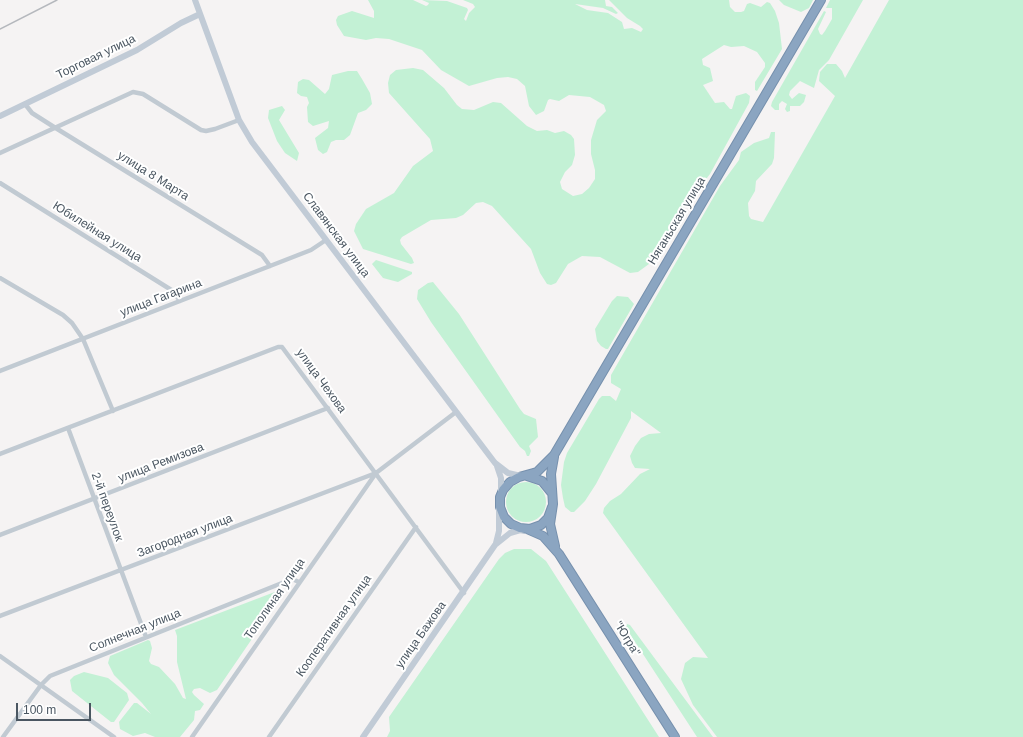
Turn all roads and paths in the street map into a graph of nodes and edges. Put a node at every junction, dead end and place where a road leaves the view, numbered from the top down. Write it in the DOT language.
graph roads {
  1 [pos="195,0"];
  2 [pos="821,0"];
  3 [pos="200,14"];
  4 [pos="25,104"];
  5 [pos="0,116"];
  6 [pos="239,120"];
  7 [pos="54,127"];
  8 [pos="0,153"];
  9 [pos="0,183"];
  10 [pos="326,240"];
  11 [pos="270,266"];
  12 [pos="0,278"];
  13 [pos="180,301"];
  14 [pos="83,339"];
  15 [pos="0,371"];
  16 [pos="328,408"];
  17 [pos="113,411"];
  18 [pos="456,412"];
  19 [pos="68,428"];
  20 [pos="0,454"];
  21 [pos="554,455"];
  22 [pos="495,463"];
  23 [pos="376,473"];
  24 [pos="524,476"];
  25 [pos="552,495"];
  26 [pos="500,497"];
  27 [pos="94,499"];
  28 [pos="552,507"];
  29 [pos="416,527"];
  30 [pos="525,529"];
  31 [pos="0,535"];
  32 [pos="495,545"];
  33 [pos="559,554"];
  34 [pos="121,571"];
  35 [pos="299,582"];
  36 [pos="464,593"];
  37 [pos="0,616"];
  38 [pos="146,636"];
  39 [pos="0,656"];
  40 [pos="41,685"];
  41 [pos="3,737"];
  42 [pos="114,737"];
  43 [pos="192,737"];
  44 [pos="269,737"];
  45 [pos="364,737"];
  46 [pos="674,737"];
  1 -- 3 [label="street, Славянская улица"];
  2 -- 21 [label="highway, Няганьская улица"];
  3 -- 4 [label="street, Торговая улица"];
  3 -- 6 [label="street, Славянская улица"];
  4 -- 5 [label="street, Торговая улица"];
  4 -- 7 [label="street, улица 8 Марта"];
  6 -- 7 [label="street"];
  6 -- 10 [label="street, Славянская улица"];
  7 -- 8 [label="street"];
  7 -- 11 [label="street, улица 8 Марта"];
  9 -- 13 [label="street, Юбилейная улица"];
  10 -- 11 [label="street, улица Гагарина"];
  10 -- 18 [label="street, Славянская улица"];
  11 -- 13 [label="street, улица Гагарина"];
  12 -- 14 [label="street"];
  13 -- 14 [label="street, улица Гагарина"];
  14 -- 15 [label="street, улица Гагарина"];
  14 -- 17 [label="street"];
  16 -- 17 [label="street, улица Чехова"];
  16 -- 23 [label="street, улица Чехова"];
  16 -- 27 [label="street, улица Ремизова"];
  17 -- 19 [label="street, улица Чехова"];
  18 -- 22 [label="street, Славянская улица"];
  18 -- 23 [label="street"];
  19 -- 20 [label="street, улица Чехова"];
  19 -- 27 [label="street, 2-й переулок"];
  21 -- 24 [label="highway"];
  21 -- 25 [label="highway"];
  22 -- 24 [label="street"];
  22 -- 26 [label="street"];
  23 -- 29 [label="street, улица Чехова"];
  23 -- 34 [label="street, Загородная улица"];
  23 -- 35 [label="street, Тополиная улица"];
  24 -- 25 [label="highway"];
  24 -- 26 [label="highway"];
  25 -- 28 [label="highway"];
  26 -- 30 [label="highway"];
  26 -- 32 [label="street"];
  27 -- 31 [label="street, улица Ремизова"];
  27 -- 34 [label="street, 2-й переулок"];
  28 -- 30 [label="highway"];
  28 -- 33 [label="highway"];
  29 -- 36 [label="street, улица Чехова"];
  29 -- 44 [label="street, Кооперативная улица"];
  30 -- 32 [label="street"];
  30 -- 33 [label="highway"];
  32 -- 36 [label="street, улица Бажова"];
  33 -- 46 [label="highway, \"Югра\""];
  34 -- 37 [label="street, Загородная улица"];
  34 -- 38 [label="street, 2-й переулок"];
  35 -- 38 [label="street, Солнечная улица"];
  35 -- 43 [label="street, Тополиная улица"];
  36 -- 45 [label="street, улица Бажова"];
  38 -- 40 [label="street, Солнечная улица"];
  39 -- 40 [label="street"];
  40 -- 41 [label="street, Солнечная улица"];
  40 -- 42 [label="street"];
}
